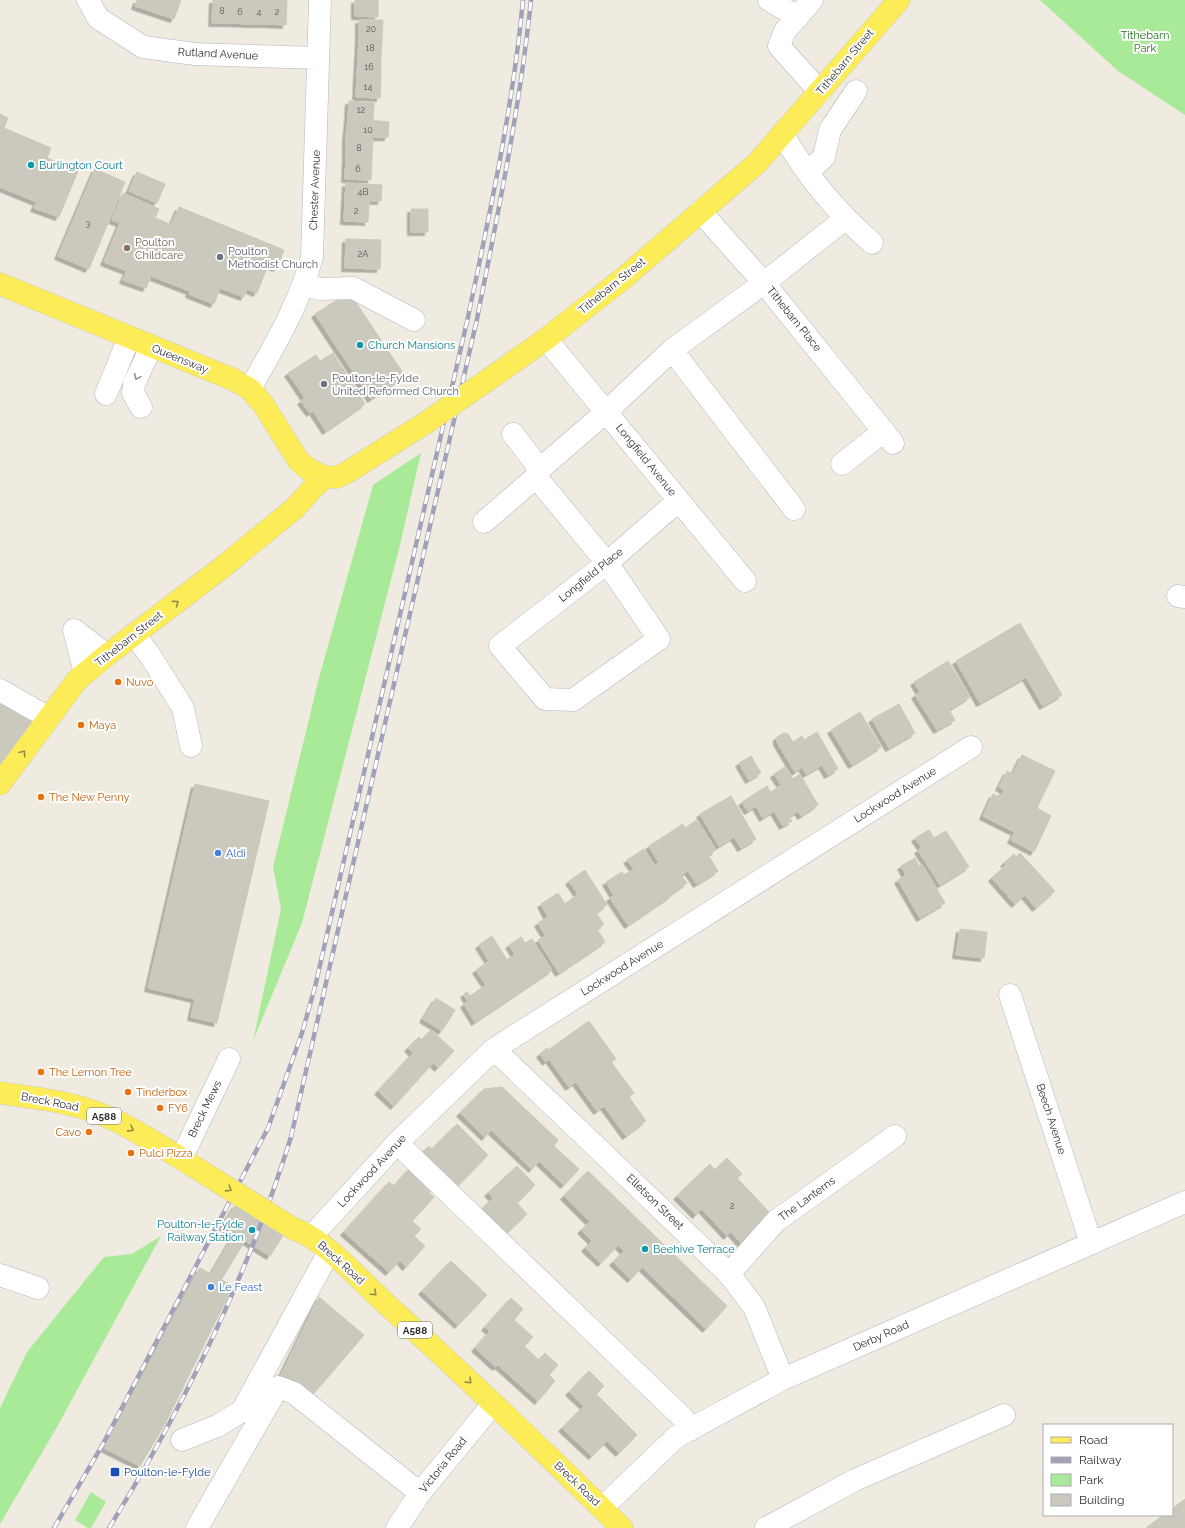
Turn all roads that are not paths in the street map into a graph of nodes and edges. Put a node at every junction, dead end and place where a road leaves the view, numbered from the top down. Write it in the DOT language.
graph roads {
  1 [pos="88,0"];
  2 [pos="320,0"];
  3 [pos="769,0"];
  4 [pos="812,0"];
  5 [pos="899,0"];
  6 [pos="798,17"];
  7 [pos="318,58"];
  8 [pos="856,91"];
  9 [pos="820,92"];
  10 [pos="783,134"];
  11 [pos="808,172"];
  12 [pos="700,211"];
  13 [pos="845,219"];
  14 [pos="872,243"];
  15 [pos="764,283"];
  16 [pos="0,284"];
  17 [pos="305,285"];
  18 [pos="414,320"];
  19 [pos="129,338"];
  20 [pos="546,339"];
  21 [pos="151,347"];
  22 [pos="672,350"];
  23 [pos="250,389"];
  24 [pos="106,394"];
  25 [pos="141,407"];
  26 [pos="606,412"];
  27 [pos="513,434"];
  28 [pos="298,460"];
  29 [pos="842,464"];
  30 [pos="538,473"];
  31 [pos="325,477"];
  32 [pos="678,501"];
  33 [pos="794,509"];
  34 [pos="283,518"];
  35 [pos="484,522"];
  36 [pos="607,563"];
  37 [pos="745,581"];
  38 [pos="134,634"];
  39 [pos="107,655"];
  40 [pos="85,673"];
  41 [pos="0,690"];
  42 [pos="49,718"];
  43 [pos="191,746"];
  44 [pos="971,747"];
  45 [pos="0,784"];
  46 [pos="1010,995"];
  47 [pos="494,1049"];
  48 [pos="229,1059"];
  49 [pos="0,1093"];
  50 [pos="895,1136"];
  51 [pos="397,1143"];
  52 [pos="188,1164"];
  53 [pos="1185,1202"];
  54 [pos="303,1234"];
  55 [pos="1091,1243"];
  56 [pos="329,1252"];
  57 [pos="729,1274"];
  58 [pos="0,1276"];
  59 [pos="38,1288"];
  60 [pos="783,1379"];
  61 [pos="493,1404"];
  62 [pos="1004,1415"];
  63 [pos="690,1430"];
  64 [pos="182,1440"];
  65 [pos="420,1493"];
  66 [pos="602,1508"];
  67 [pos="197,1528"];
  68 [pos="397,1528"];
  69 [pos="622,1528"];
  70 [pos="766,1528"];
  1 -- 7 [label="street, Rutland Avenue"];
  2 -- 7 [label="street, Chester Avenue"];
  3 -- 6 [label="street"];
  4 -- 6 [label="street"];
  5 -- 9 [label="main road, Tithebarn Street"];
  6 -- 9 [label="street"];
  7 -- 17 [label="street, Chester Avenue"];
  8 -- 11 [label="street"];
  9 -- 10 [label="main road, Tithebarn Street"];
  10 -- 11 [label="street"];
  10 -- 12 [label="main road, Tithebarn Street"];
  11 -- 13 [label="street"];
  12 -- 15 [label="street, Tithebarn Place"];
  12 -- 20 [label="main road, Tithebarn Street"];
  13 -- 14 [label="street"];
  13 -- 15 [label="street"];
  15 -- 22 [label="street"];
  15 -- 29 [label="street, Tithebarn Place"];
  16 -- 19 [label="main road, Queensway"];
  17 -- 18 [label="street"];
  17 -- 23 [label="street, Chester Avenue"];
  19 -- 21 [label="main road, Queensway"];
  19 -- 24 [label="street"];
  20 -- 26 [label="street, Longfield Avenue"];
  20 -- 31 [label="main road, Tithebarn Street, bridge"];
  21 -- 23 [label="main road, Queensway"];
  21 -- 25 [label="street, one-way"];
  22 -- 26 [label="street"];
  22 -- 33 [label="street"];
  23 -- 28 [label="main road, Queensway"];
  26 -- 30 [label="street"];
  26 -- 32 [label="street, Longfield Avenue"];
  27 -- 30 [label="street"];
  28 -- 31 [label="main road, Queensway"];
  28 -- 34 [label="main road, Tithebarn Street"];
  30 -- 35 [label="street"];
  30 -- 36 [label="street"];
  31 -- 34 [label="main road, Tithebarn Street"];
  32 -- 36 [label="street, Longfield Place"];
  32 -- 37 [label="street, Longfield Avenue"];
  38 -- 34 [label="main road, Tithebarn Street, one-way"];
  36 -- 36 [label="street, Longfield Place"];
  38 -- 39 [label="main road, Tithebarn Street"];
  38 -- 43 [label="street"];
  39 -- 40 [label="main road, Tithebarn Street"];
  39 -- 40 [label="street"];
  40 -- 42 [label="main road, Tithebarn Street"];
  41 -- 42 [label="street"];
  45 -- 42 [label="main road, Tithebarn Street, one-way"];
  44 -- 47 [label="street, Lockwood Avenue"];
  46 -- 55 [label="street, Beech Avenue"];
  47 -- 51 [label="street, Lockwood Avenue"];
  47 -- 57 [label="street, Elletson Street"];
  48 -- 52 [label="street, Breck Mews"];
  49 -- 52 [label="main road, Breck Road / A588, one-way"];
  50 -- 57 [label="street, The Lanterns"];
  51 -- 54 [label="street, Lockwood Avenue"];
  51 -- 63 [label="street"];
  52 -- 54 [label="main road, Breck Road / A588, one-way, bridge"];
  53 -- 55 [label="street, Derby Road"];
  54 -- 56 [label="main road, Breck Road / A588"];
  55 -- 60 [label="street, Derby Road"];
  56 -- 61 [label="main road, Breck Road / A588, one-way"];
  56 -- 64 [label="street"];
  57 -- 60 [label="street, Elletson Street"];
  58 -- 59 [label="street"];
  60 -- 63 [label="street, Derby Road"];
  61 -- 65 [label="street, Victoria Road"];
  61 -- 66 [label="main road, Breck Road / A588"];
  62 -- 70 [label="street"];
  63 -- 66 [label="street, Derby Road"];
  65 -- 67 [label="street"];
  65 -- 68 [label="street, Victoria Road"];
  66 -- 69 [label="main road, Breck Road / A588"];
}
